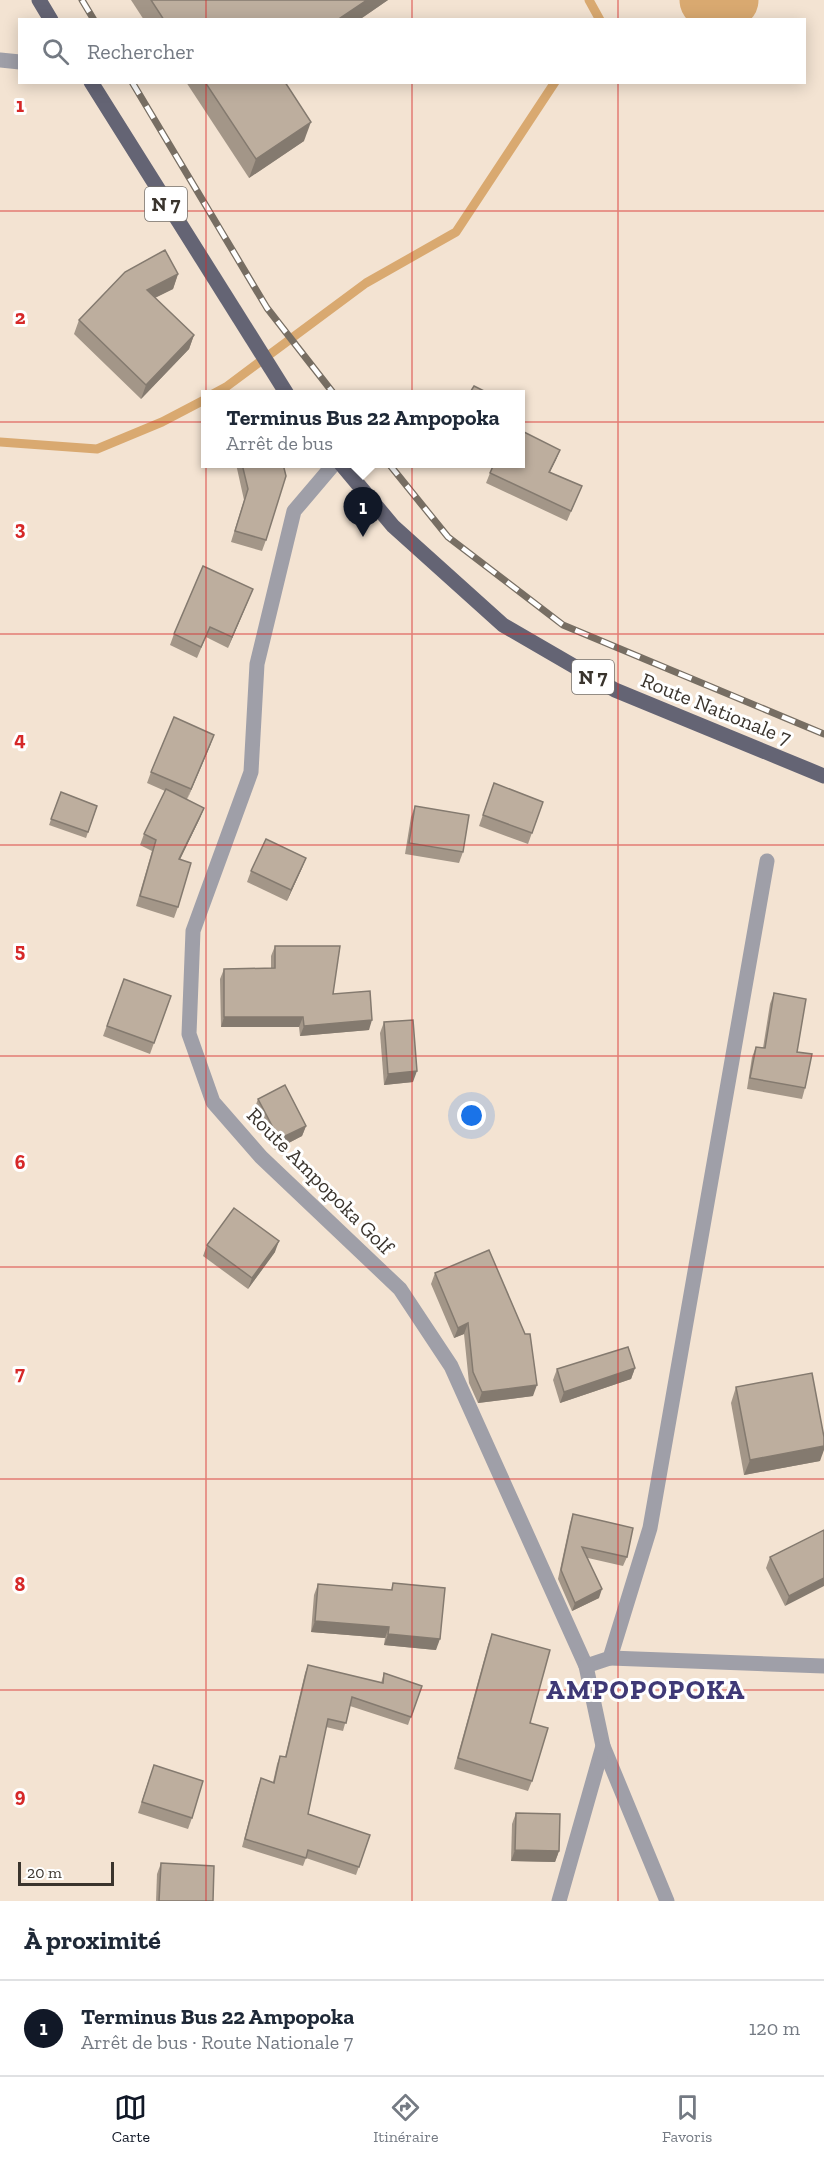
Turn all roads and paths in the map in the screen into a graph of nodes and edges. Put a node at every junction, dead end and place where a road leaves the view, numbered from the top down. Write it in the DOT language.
graph roads {
  1 [pos="39,0"];
  2 [pos="50,18"];
  3 [pos="0,60"];
  4 [pos="18,62"];
  5 [pos="92,84"];
  6 [pos="283,390"];
  7 [pos="331,468"];
  8 [pos="344,468"];
  9 [pos="824,776"];
  10 [pos="767,861"];
  11 [pos="610,1658"];
  12 [pos="586,1666"];
  13 [pos="824,1666"];
  14 [pos="603,1746"];
  15 [pos="559,1901"];
  16 [pos="667,1901"];
  1 -- 2 [label="main road"];
  3 -- 4 [label="street"];
  5 -- 6 [label="main road, N 7"];
  7 -- 12 [label="street, Route Ampopoka Golf"];
  8 -- 9 [label="main road, Route Nationale 7 / N 7"];
  10 -- 11 [label="street"];
  11 -- 12 [label="street"];
  11 -- 13 [label="street"];
  12 -- 14 [label="street, Route Ampopoka Golf"];
  14 -- 15 [label="street"];
  14 -- 16 [label="street, Route Ampopoka Golf"];
}
